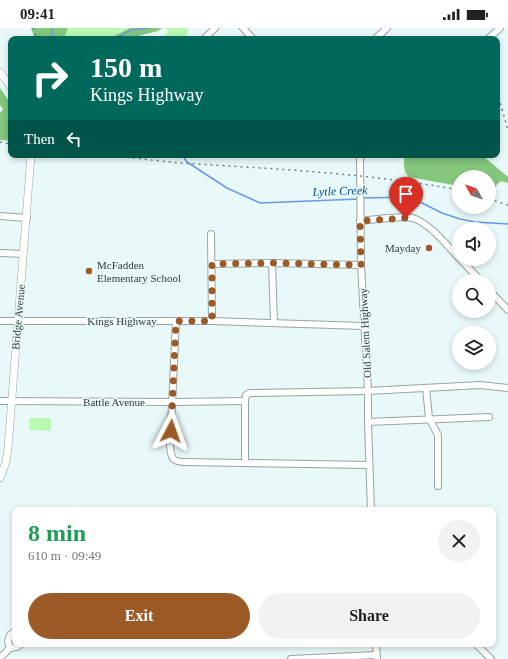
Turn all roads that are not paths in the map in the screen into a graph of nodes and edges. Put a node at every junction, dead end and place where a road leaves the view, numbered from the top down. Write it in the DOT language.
graph roads {
  1 [pos="215,28"];
  2 [pos="243,28"];
  3 [pos="387,28"];
  4 [pos="500,28"];
  5 [pos="207,36"];
  6 [pos="250,36"];
  7 [pos="378,36"];
  8 [pos="491,36"];
  9 [pos="0,72"];
  10 [pos="8,83"];
  11 [pos="360,158"];
  12 [pos="31,159"];
  13 [pos="0,216"];
  14 [pos="27,218"];
  15 [pos="360,221"];
  16 [pos="211,234"];
  17 [pos="452,250"];
  18 [pos="0,253"];
  19 [pos="23,254"];
  20 [pos="272,263"];
  21 [pos="212,264"];
  22 [pos="361,265"];
  23 [pos="467,266"];
  24 [pos="475,274"];
  25 [pos="496,297"];
  26 [pos="508,310"];
  27 [pos="0,321"];
  28 [pos="17,321"];
  29 [pos="176,321"];
  30 [pos="212,321"];
  31 [pos="274,322"];
  32 [pos="364,326"];
  33 [pos="426,388"];
  34 [pos="508,388"];
  35 [pos="368,391"];
  36 [pos="0,401"];
  37 [pos="12,401"];
  38 [pos="245,401"];
  39 [pos="173,402"];
  40 [pos="489,417"];
  41 [pos="429,418"];
  42 [pos="368,422"];
  43 [pos="245,462"];
  44 [pos="369,465"];
  45 [pos="0,478"];
  46 [pos="438,486"];
  47 [pos="371,507"];
  48 [pos="12,634"];
  49 [pos="17,647"];
  50 [pos="376,647"];
  51 [pos="479,647"];
  52 [pos="10,648"];
  53 [pos="377,657"];
  54 [pos="0,658"];
  55 [pos="291,659"];
  56 [pos="491,659"];
  1 -- 5 [label="street"];
  2 -- 6 [label="street"];
  3 -- 7 [label="street"];
  4 -- 8 [label="street"];
  9 -- 10 [label="street"];
  11 -- 15 [label="street, Old Salem Highway"];
  12 -- 14 [label="street, Bridge Avenue"];
  13 -- 14 [label="street"];
  14 -- 19 [label="street, Bridge Avenue"];
  15 -- 17 [label="street"];
  15 -- 22 [label="street, Old Salem Highway"];
  16 -- 21 [label="street"];
  18 -- 19 [label="street"];
  19 -- 28 [label="street, Bridge Avenue"];
  20 -- 21 [label="street"];
  20 -- 22 [label="street"];
  20 -- 31 [label="street"];
  21 -- 30 [label="street"];
  22 -- 32 [label="street, Old Salem Highway"];
  23 -- 24 [label="street"];
  25 -- 26 [label="street"];
  27 -- 28 [label="street, Kings Highway"];
  28 -- 29 [label="street, Kings Highway"];
  28 -- 37 [label="street, Bridge Avenue"];
  29 -- 30 [label="street, Kings Highway"];
  29 -- 39 [label="street"];
  30 -- 31 [label="street, Kings Highway"];
  31 -- 32 [label="street, Kings Highway"];
  32 -- 35 [label="street, Old Salem Highway"];
  33 -- 34 [label="street"];
  33 -- 35 [label="street"];
  33 -- 41 [label="street"];
  35 -- 38 [label="street, Battle Avenue"];
  35 -- 42 [label="street, Old Salem Highway"];
  36 -- 37 [label="street, Battle Avenue"];
  37 -- 39 [label="street, Battle Avenue"];
  37 -- 45 [label="street, Bridge Avenue"];
  38 -- 39 [label="street, Battle Avenue"];
  38 -- 43 [label="street"];
  39 -- 43 [label="street"];
  40 -- 41 [label="street"];
  41 -- 42 [label="street"];
  41 -- 46 [label="street"];
  42 -- 44 [label="street, Old Salem Highway"];
  43 -- 44 [label="street"];
  44 -- 47 [label="street, Old Salem Highway"];
  48 -- 52 [label="street"];
  49 -- 52 [label="street"];
  50 -- 53 [label="street"];
  51 -- 56 [label="street"];
  52 -- 54 [label="street"];
  53 -- 55 [label="street"];
}
